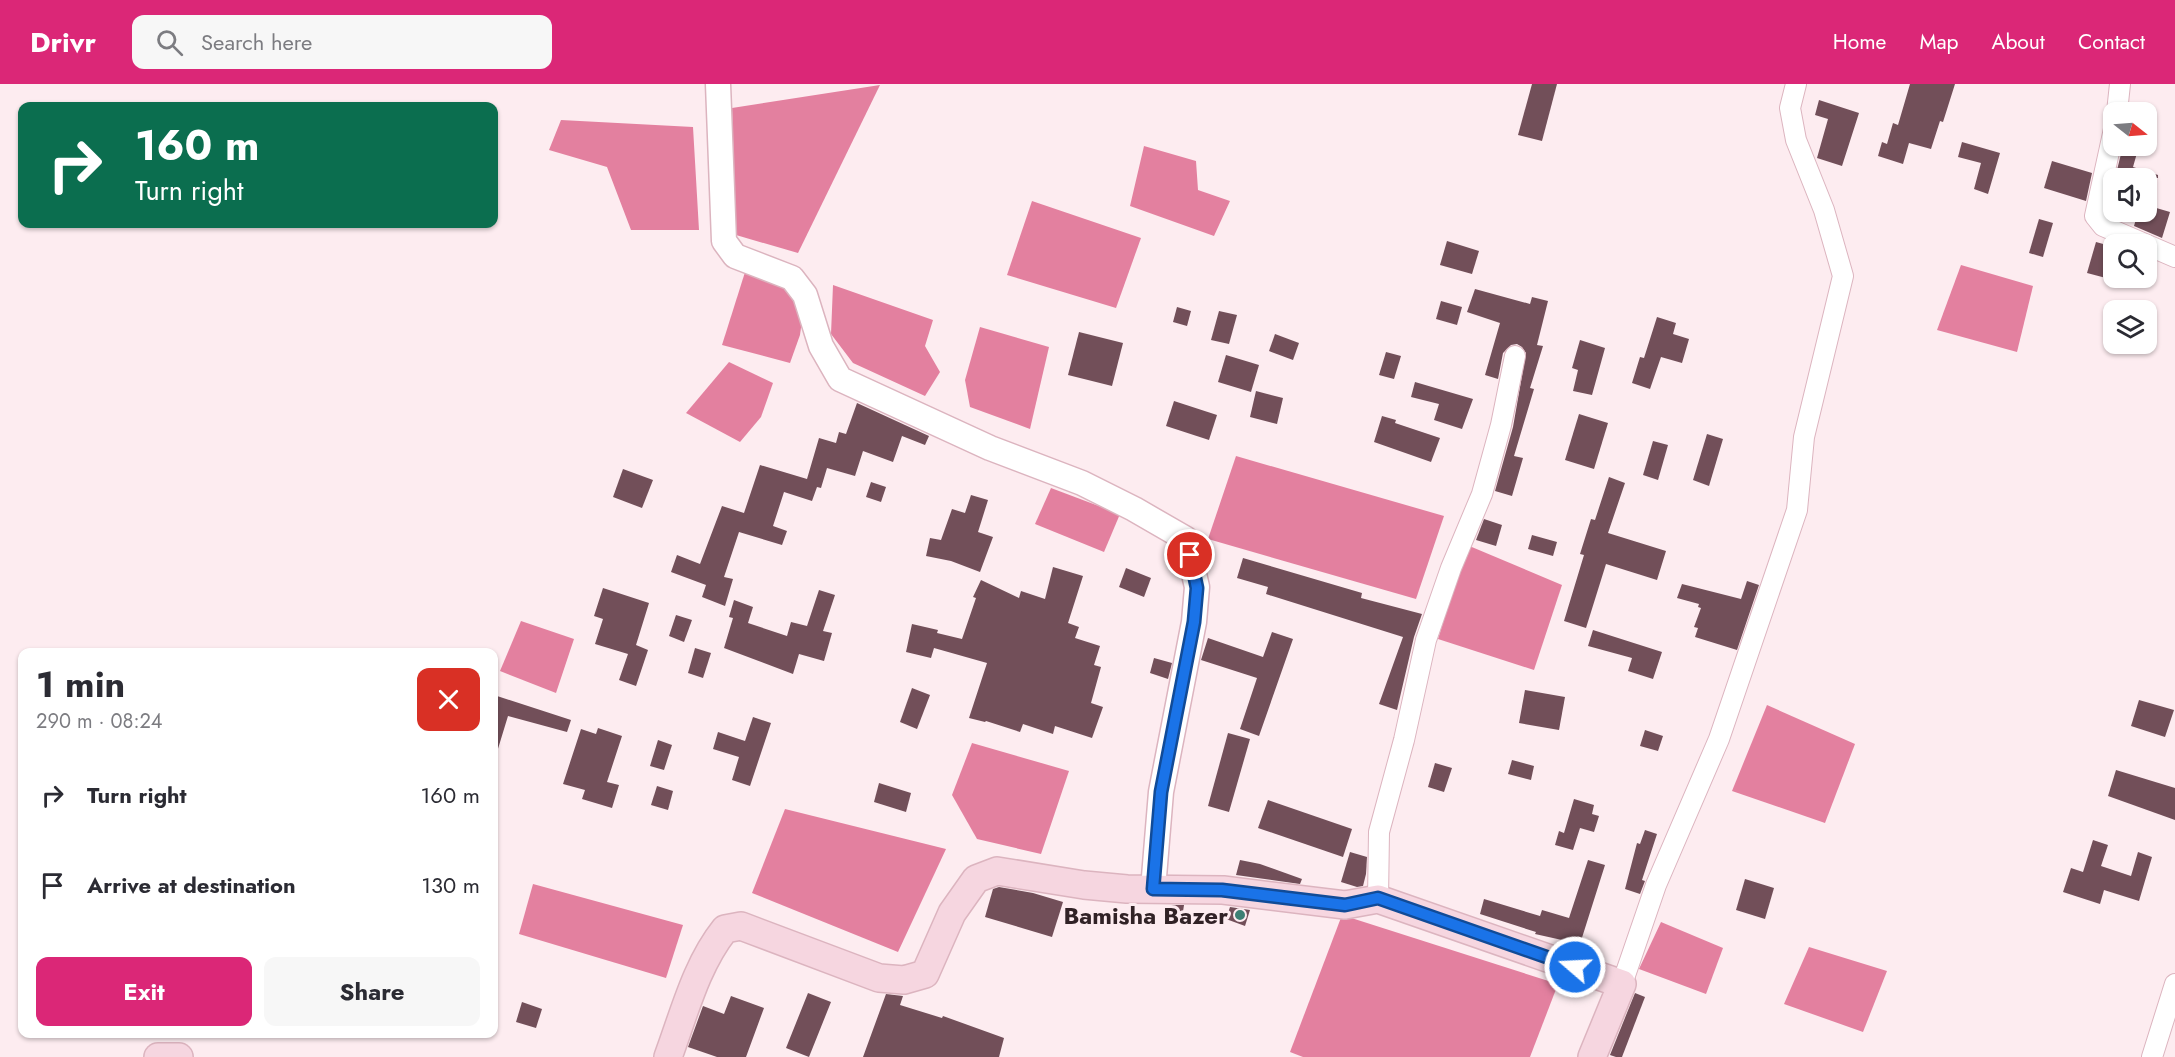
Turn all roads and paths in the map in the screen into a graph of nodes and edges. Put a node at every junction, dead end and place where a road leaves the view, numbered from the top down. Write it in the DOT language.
graph roads {
  1 [pos="718,84"];
  2 [pos="1796,84"];
  3 [pos="2120,84"];
  4 [pos="2118,102"];
  5 [pos="2108,156"];
  6 [pos="2175,257"];
  7 [pos="1515,356"];
  8 [pos="1153,889"];
  9 [pos="1378,898"];
  10 [pos="1622,984"];
  11 [pos="2175,984"];
  12 [pos="158,1057"];
  13 [pos="178,1057"];
  14 [pos="668,1057"];
  15 [pos="1592,1057"];
  16 [pos="2152,1057"];
  1 -- 8 [label="street"];
  2 -- 10 [label="street"];
  3 -- 4 [label="street"];
  5 -- 6 [label="street"];
  7 -- 9 [label="street"];
  8 -- 9 [label="main road"];
  8 -- 14 [label="main road"];
  9 -- 10 [label="main road"];
  10 -- 15 [label="main road"];
  11 -- 16 [label="street"];
  12 -- 13 [label="main road"];
}
